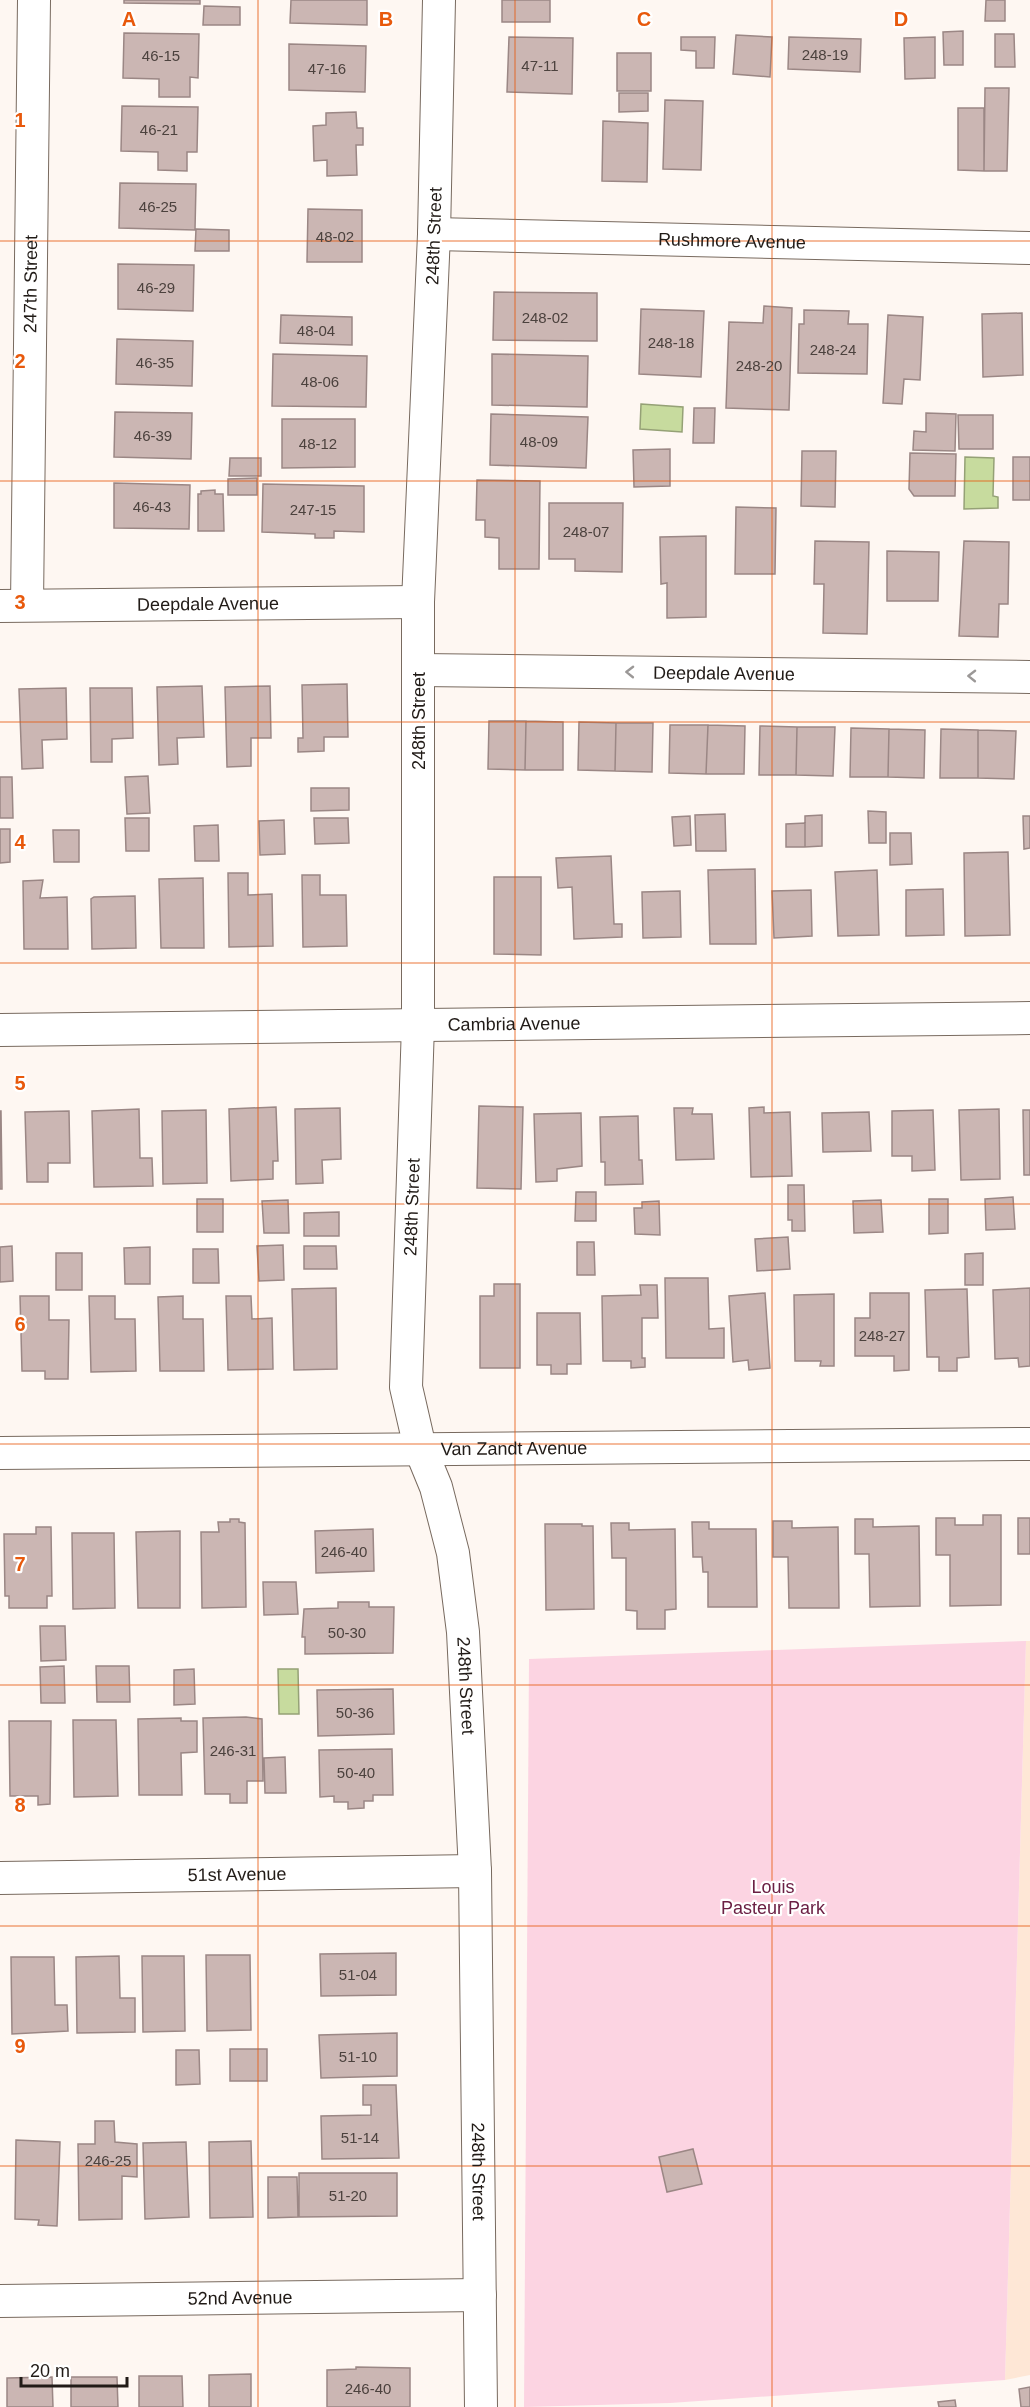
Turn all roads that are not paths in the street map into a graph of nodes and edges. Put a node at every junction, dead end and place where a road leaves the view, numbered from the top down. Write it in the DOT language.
graph roads {
  1 [pos="34,0"];
  2 [pos="439,0"];
  3 [pos="434,234"];
  4 [pos="1030,248"];
  5 [pos="418,602"];
  6 [pos="13,606"];
  7 [pos="420,670"];
  8 [pos="1030,676"];
  9 [pos="1030,1018"];
  10 [pos="418,1026"];
  11 [pos="0,1029"];
  12 [pos="1030,1444"];
  13 [pos="420,1448"];
  14 [pos="0,1453"];
  15 [pos="475,1871"];
  16 [pos="0,1878"];
  17 [pos="480,2295"];
  18 [pos="0,2301"];
  19 [pos="481,2407"];
  1 -- 6 [label="street, 247th Street"];
  2 -- 3 [label="street, 248th Street"];
  3 -- 4 [label="street, Rushmore Avenue"];
  3 -- 5 [label="street, 248th Street"];
  5 -- 6 [label="street, Deepdale Avenue"];
  5 -- 7 [label="street, 248th Street"];
  8 -- 7 [label="street, Deepdale Avenue, one-way"];
  7 -- 10 [label="street, 248th Street"];
  9 -- 10 [label="street, Cambria Avenue"];
  10 -- 11 [label="street, Cambria Avenue"];
  10 -- 13 [label="street, 248th Street"];
  12 -- 13 [label="street, Van Zandt Avenue"];
  13 -- 14 [label="street, Van Zandt Avenue"];
  13 -- 15 [label="street, 248th Street"];
  15 -- 16 [label="street, 51st Avenue"];
  15 -- 17 [label="street, 248th Street"];
  17 -- 18 [label="street, 52nd Avenue"];
  17 -- 19 [label="street, 248th Street"];
}
